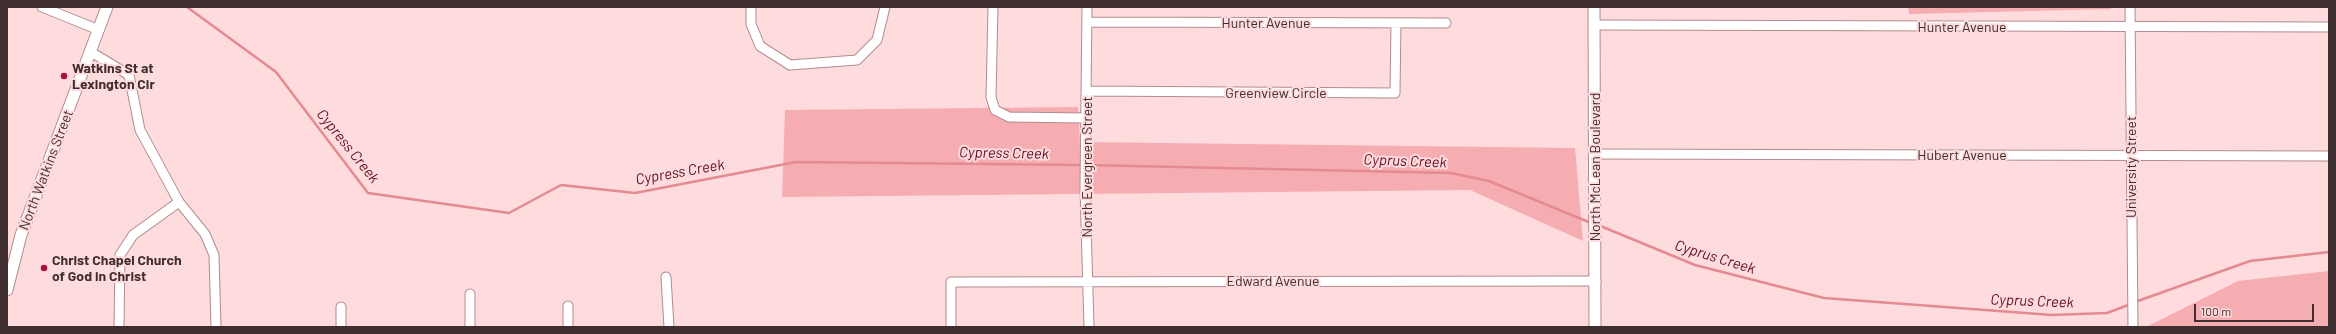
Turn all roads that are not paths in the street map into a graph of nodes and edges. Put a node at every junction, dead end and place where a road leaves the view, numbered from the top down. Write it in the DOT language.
graph roads {
  1 [pos="42,7"];
  2 [pos="107,7"];
  3 [pos="751,7"];
  4 [pos="885,7"];
  5 [pos="993,7"];
  6 [pos="1087,7"];
  7 [pos="1594,7"];
  8 [pos="2130,7"];
  9 [pos="1087,22"];
  10 [pos="1396,23"];
  11 [pos="1446,23"];
  12 [pos="1594,24"];
  13 [pos="2130,28"];
  14 [pos="2329,28"];
  15 [pos="99,30"];
  16 [pos="91,52"];
  17 [pos="1086,91"];
  18 [pos="1086,118"];
  19 [pos="1596,154"];
  20 [pos="2131,156"];
  21 [pos="2329,156"];
  22 [pos="179,202"];
  23 [pos="666,278"];
  24 [pos="1088,281"];
  25 [pos="1596,281"];
  26 [pos="7,290"];
  27 [pos="470,294"];
  28 [pos="568,306"];
  29 [pos="341,307"];
  30 [pos="2133,324"];
  31 [pos="119,327"];
  32 [pos="216,327"];
  33 [pos="341,327"];
  34 [pos="470,327"];
  35 [pos="568,327"];
  36 [pos="669,327"];
  37 [pos="951,327"];
  38 [pos="1089,327"];
  39 [pos="1595,327"];
  1 -- 15 [label="street"];
  2 -- 15 [label="main road, North Watkins Street"];
  3 -- 4 [label="street"];
  5 -- 18 [label="street"];
  6 -- 9 [label="street, North Evergreen Street"];
  7 -- 12 [label="main road, North McLean Boulevard"];
  8 -- 13 [label="street, University Street"];
  9 -- 10 [label="street, Hunter Avenue"];
  9 -- 17 [label="street, North Evergreen Street"];
  10 -- 11 [label="street, Hunter Avenue"];
  10 -- 17 [label="street, Greenview Circle"];
  12 -- 13 [label="street, Hunter Avenue"];
  12 -- 19 [label="main road, North McLean Boulevard"];
  13 -- 14 [label="street, Hunter Avenue"];
  13 -- 20 [label="street, University Street"];
  15 -- 16 [label="main road, North Watkins Street"];
  16 -- 22 [label="street"];
  16 -- 26 [label="main road, North Watkins Street"];
  17 -- 18 [label="street, North Evergreen Street"];
  18 -- 24 [label="street, North Evergreen Street"];
  19 -- 20 [label="street, Hubert Avenue"];
  19 -- 25 [label="main road, North McLean Boulevard"];
  20 -- 21 [label="street, Hubert Avenue"];
  20 -- 30 [label="street, University Street"];
  22 -- 31 [label="street"];
  22 -- 32 [label="street"];
  23 -- 36 [label="street"];
  24 -- 25 [label="street, Edward Avenue"];
  24 -- 37 [label="street, Edward Avenue"];
  24 -- 38 [label="street, North Evergreen Street"];
  25 -- 39 [label="main road, North McLean Boulevard"];
  27 -- 34 [label="street"];
  28 -- 35 [label="street"];
  29 -- 33 [label="street"];
}
